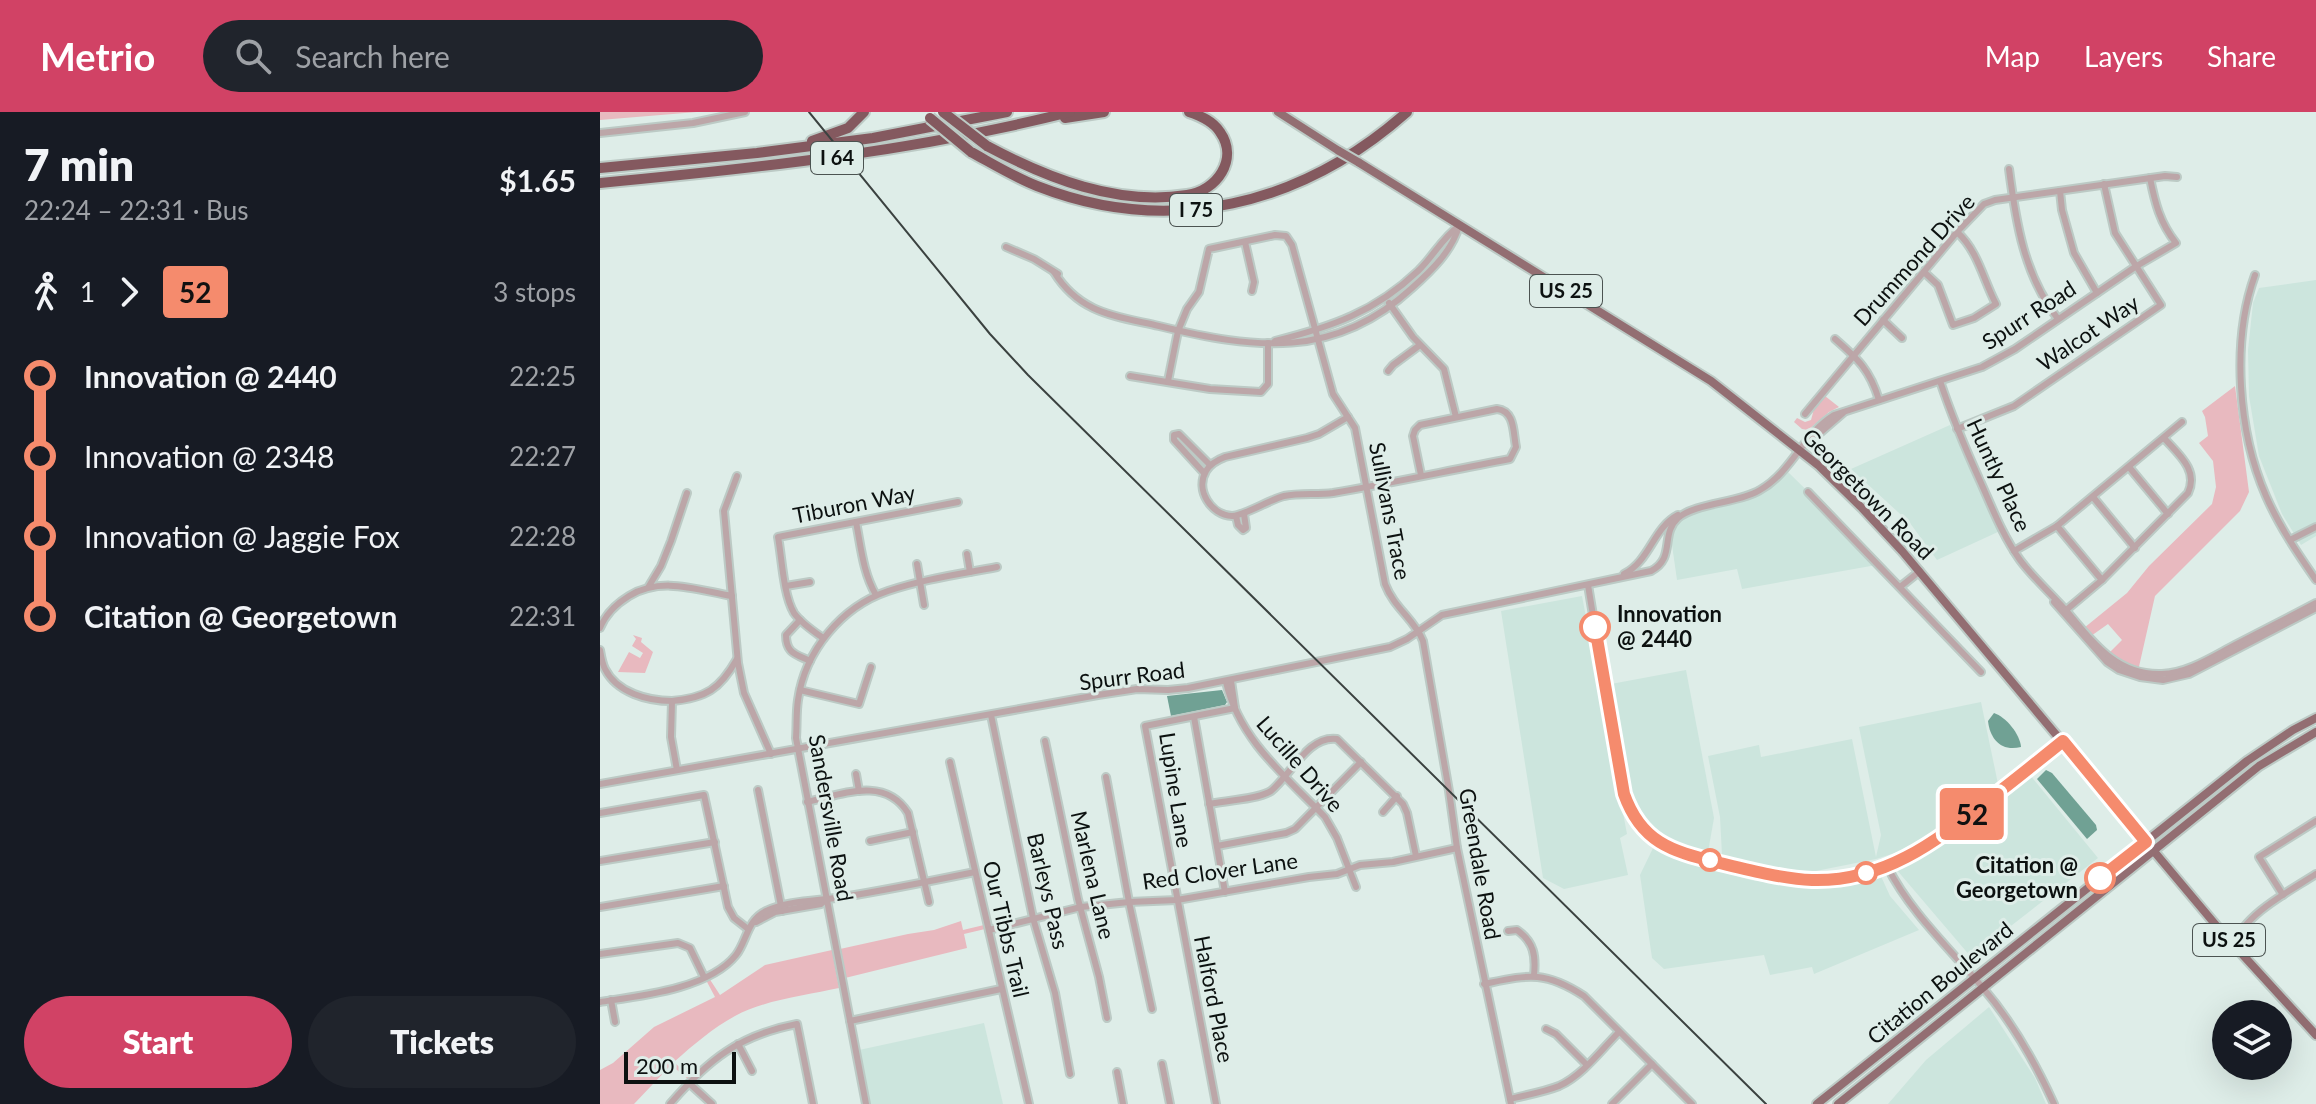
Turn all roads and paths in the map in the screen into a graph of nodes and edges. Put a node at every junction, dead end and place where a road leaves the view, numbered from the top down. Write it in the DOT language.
graph roads {
  1 [pos="745,112"];
  2 [pos="864,112"];
  3 [pos="943,112"];
  4 [pos="1007,112"];
  5 [pos="1070,112"];
  6 [pos="1104,112"];
  7 [pos="1189,112"];
  8 [pos="1278,112"];
  9 [pos="1407,112"];
  10 [pos="928,115"];
  11 [pos="1023,124"];
  12 [pos="600,133"];
  13 [pos="666,161"];
  14 [pos="600,168"];
  15 [pos="2009,169"];
  16 [pos="2177,177"];
  17 [pos="2150,178"];
  18 [pos="600,183"];
  19 [pos="2104,184"];
  20 [pos="2060,191"];
  21 [pos="2013,196"];
  22 [pos="1459,226"];
  23 [pos="1957,232"];
  24 [pos="1245,242"];
  25 [pos="1006,247"];
  26 [pos="2135,267"];
  27 [pos="1426,269"];
  28 [pos="1924,272"];
  29 [pos="2255,275"];
  30 [pos="1252,291"];
  31 [pos="2097,293"];
  32 [pos="1385,298"];
  33 [pos="1391,305"];
  34 [pos="2058,319"];
  35 [pos="1883,320"];
  36 [pos="1178,331"];
  37 [pos="1315,331"];
  38 [pos="1902,338"];
  39 [pos="1835,339"];
  40 [pos="1317,340"];
  41 [pos="1268,343"];
  42 [pos="1420,345"];
  43 [pos="1853,355"];
  44 [pos="1388,371"];
  45 [pos="1130,376"];
  46 [pos="1168,381"];
  47 [pos="1940,381"];
  48 [pos="1879,400"];
  49 [pos="1805,414"];
  50 [pos="1348,417"];
  51 [pos="1456,417"];
  52 [pos="2182,422"];
  53 [pos="1957,429"];
  54 [pos="2164,438"];
  55 [pos="1800,449"];
  56 [pos="1210,465"];
  57 [pos="2129,467"];
  58 [pos="1204,473"];
  59 [pos="1421,475"];
  60 [pos="737,476"];
  61 [pos="1366,486"];
  62 [pos="1808,492"];
  63 [pos="687,493"];
  64 [pos="2093,497"];
  65 [pos="958,502"];
  66 [pos="1699,509"];
  67 [pos="2168,514"];
  68 [pos="856,522"];
  69 [pos="2057,526"];
  70 [pos="2316,527"];
  71 [pos="2290,540"];
  72 [pos="2135,548"];
  73 [pos="2014,551"];
  74 [pos="967,554"];
  75 [pos="917,564"];
  76 [pos="997,567"];
  77 [pos="1920,571"];
  78 [pos="970,572"];
  79 [pos="1610,580"];
  80 [pos="2102,580"];
  81 [pos="2316,580"];
  82 [pos="810,582"];
  83 [pos="920,583"];
  84 [pos="1588,585"];
  85 [pos="649,586"];
  86 [pos="786,586"];
  87 [pos="1900,587"];
  88 [pos="876,595"];
  89 [pos="732,596"];
  90 [pos="924,605"];
  91 [pos="2316,606"];
  92 [pos="2064,611"];
  93 [pos="800,620"];
  94 [pos="600,628"];
  95 [pos="1418,631"];
  96 [pos="823,638"];
  97 [pos="600,650"];
  98 [pos="738,656"];
  99 [pos="810,661"];
  100 [pos="871,667"];
  101 [pos="602,668"];
  102 [pos="1981,672"];
  103 [pos="1229,681"];
  104 [pos="800,690"];
  105 [pos="672,701"];
  106 [pos="1235,708"];
  107 [pos="991,715"];
  108 [pos="1194,717"];
  109 [pos="2316,718"];
  110 [pos="2316,732"];
  111 [pos="1045,741"];
  112 [pos="2063,741"];
  113 [pos="798,749"];
  114 [pos="771,754"];
  115 [pos="950,762"];
  116 [pos="1361,762"];
  117 [pos="679,770"];
  118 [pos="856,774"];
  119 [pos="1284,776"];
  120 [pos="1106,777"];
  121 [pos="600,784"];
  122 [pos="758,790"];
  123 [pos="859,791"];
  124 [pos="1397,796"];
  125 [pos="807,802"];
  126 [pos="1209,804"];
  127 [pos="1316,808"];
  128 [pos="1383,812"];
  129 [pos="600,813"];
  130 [pos="2316,821"];
  131 [pos="913,832"];
  132 [pos="870,841"];
  133 [pos="715,842"];
  134 [pos="2146,842"];
  135 [pos="1217,846"];
  136 [pos="1457,848"];
  137 [pos="2153,850"];
  138 [pos="1416,856"];
  139 [pos="600,861"];
  140 [pos="1887,866"];
  141 [pos="1349,869"];
  142 [pos="975,872"];
  143 [pos="2316,874"];
  144 [pos="923,882"];
  145 [pos="724,886"];
  146 [pos="1356,887"];
  147 [pos="1225,892"];
  148 [pos="2283,895"];
  149 [pos="827,899"];
  150 [pos="1177,900"];
  151 [pos="929,902"];
  152 [pos="1129,902"];
  153 [pos="600,907"];
  154 [pos="1081,907"];
  155 [pos="781,909"];
  156 [pos="1033,918"];
  157 [pos="2250,921"];
  158 [pos="748,929"];
  159 [pos="989,930"];
  160 [pos="2220,930"];
  161 [pos="1508,931"];
  162 [pos="2234,945"];
  163 [pos="600,954"];
  164 [pos="1534,975"];
  165 [pos="704,977"];
  166 [pos="1974,978"];
  167 [pos="1484,984"];
  168 [pos="1983,988"];
  169 [pos="1001,989"];
  170 [pos="611,1000"];
  171 [pos="600,1002"];
  172 [pos="1152,1009"];
  173 [pos="1107,1018"];
  174 [pos="850,1021"];
  175 [pos="615,1022"];
  176 [pos="1546,1029"];
  177 [pos="1619,1032"];
  178 [pos="2316,1035"];
  179 [pos="738,1044"];
  180 [pos="1162,1064"];
  181 [pos="1652,1064"];
  182 [pos="1587,1065"];
  183 [pos="752,1071"];
  184 [pos="1117,1072"];
  185 [pos="1070,1074"];
  186 [pos="689,1083"];
  187 [pos="1684,1097"];
  188 [pos="1511,1101"];
  189 [pos="670,1104"];
  190 [pos="712,1104"];
  191 [pos="813,1104"];
  192 [pos="866,1104"];
  193 [pos="1029,1104"];
  194 [pos="1123,1104"];
  195 [pos="1170,1104"];
  196 [pos="1216,1104"];
  197 [pos="1612,1104"];
  198 [pos="1677,1104"];
  199 [pos="1692,1104"];
  200 [pos="1817,1104"];
  201 [pos="1838,1104"];
  202 [pos="2054,1104"];
  1 -- 12 [label="street"];
  2 -- 13 [label="highway"];
  3 -- 7 [label="highway, bridge"];
  4 -- 13 [label="highway, I 64"];
  5 -- 11 [label="highway, I 64"];
  6 -- 11 [label="highway"];
  8 -- 22 [label="main road, Georgetown Road / US 25, bridge"];
  9 -- 10 [label="highway, I 75, bridge"];
  11 -- 18 [label="highway, I 64"];
  13 -- 14 [label="highway, I 64"];
  15 -- 21 [label="street"];
  16 -- 17 [label="street, Drummond Drive"];
  17 -- 19 [label="street, Drummond Drive"];
  17 -- 26 [label="street, Spurr Road"];
  19 -- 20 [label="street, Drummond Drive"];
  19 -- 26 [label="street, Walcot Way"];
  20 -- 21 [label="street, Drummond Drive"];
  20 -- 31 [label="street"];
  21 -- 23 [label="street, Drummond Drive"];
  21 -- 34 [label="street"];
  22 -- 27 [label="street"];
  22 -- 55 [label="main road, Georgetown Road / US 25"];
  23 -- 28 [label="street, Drummond Drive"];
  23 -- 28 [label="street"];
  24 -- 30 [label="street"];
  24 -- 36 [label="street, Sullivans Trace"];
  24 -- 37 [label="street, Sullivans Trace"];
  25 -- 36 [label="street"];
  26 -- 31 [label="street, Spurr Road"];
  26 -- 53 [label="street, Walcot Way"];
  27 -- 32 [label="street"];
  27 -- 33 [label="street"];
  28 -- 35 [label="street, Drummond Drive"];
  29 -- 71 [label="street"];
  31 -- 34 [label="street, Spurr Road"];
  32 -- 33 [label="street"];
  32 -- 37 [label="street"];
  33 -- 40 [label="street"];
  33 -- 42 [label="street"];
  34 -- 47 [label="street, Spurr Road"];
  35 -- 38 [label="street"];
  35 -- 43 [label="street, Drummond Drive"];
  36 -- 41 [label="street"];
  36 -- 46 [label="street, Sullivans Trace"];
  37 -- 40 [label="street, Sullivans Trace"];
  37 -- 41 [label="street"];
  39 -- 43 [label="street"];
  40 -- 41 [label="street"];
  40 -- 50 [label="street, Sullivans Trace"];
  41 -- 46 [label="street"];
  42 -- 44 [label="street"];
  42 -- 51 [label="street"];
  43 -- 48 [label="street"];
  43 -- 49 [label="street, Drummond Drive"];
  45 -- 46 [label="street"];
  47 -- 48 [label="street, Spurr Road"];
  47 -- 53 [label="street, Huntly Place"];
  48 -- 55 [label="street, Spurr Road"];
  50 -- 56 [label="street"];
  50 -- 61 [label="street, Sullivans Trace"];
  51 -- 59 [label="street"];
  51 -- 59 [label="street"];
  52 -- 54 [label="street"];
  53 -- 73 [label="street, Huntly Place"];
  54 -- 57 [label="street"];
  54 -- 67 [label="street"];
  55 -- 66 [label="street, Spurr Road"];
  55 -- 77 [label="main road, Georgetown Road / US 25"];
  56 -- 58 [label="street"];
  56 -- 58 [label="street"];
  57 -- 64 [label="street"];
  57 -- 67 [label="street"];
  58 -- 61 [label="street"];
  59 -- 61 [label="street"];
  60 -- 89 [label="street"];
  61 -- 95 [label="street, Sullivans Trace"];
  62 -- 87 [label="street"];
  63 -- 85 [label="street"];
  64 -- 69 [label="street"];
  64 -- 72 [label="street"];
  65 -- 68 [label="street, Tiburon Way"];
  66 -- 79 [label="street, Spurr Road"];
  66 -- 79 [label="street, Spurr Road"];
  67 -- 72 [label="street"];
  68 -- 86 [label="street, Tiburon Way"];
  68 -- 88 [label="street"];
  69 -- 73 [label="street"];
  69 -- 80 [label="street"];
  70 -- 71 [label="street"];
  71 -- 81 [label="street"];
  72 -- 80 [label="street"];
  73 -- 92 [label="street, Huntly Place"];
  74 -- 78 [label="street"];
  75 -- 83 [label="street"];
  76 -- 78 [label="street, Sandersville Road"];
  77 -- 87 [label="street"];
  77 -- 112 [label="main road, Georgetown Road / US 25"];
  78 -- 83 [label="street, Sandersville Road"];
  79 -- 84 [label="street, Spurr Road"];
  80 -- 92 [label="street"];
  82 -- 86 [label="street"];
  83 -- 88 [label="street, Sandersville Road"];
  83 -- 90 [label="street"];
  84 -- 95 [label="street, Spurr Road"];
  84 -- 140 [label="street"];
  85 -- 89 [label="street"];
  85 -- 94 [label="street"];
  86 -- 93 [label="street, Tiburon Way"];
  87 -- 102 [label="street"];
  88 -- 96 [label="street, Sandersville Road"];
  89 -- 98 [label="street"];
  91 -- 92 [label="street, Huntly Place"];
  93 -- 96 [label="street, Tiburon Way"];
  93 -- 99 [label="street"];
  95 -- 103 [label="street, Spurr Road"];
  95 -- 136 [label="street, Greendale Road"];
  96 -- 99 [label="street, Sandersville Road"];
  97 -- 101 [label="street"];
  98 -- 105 [label="street"];
  98 -- 114 [label="street"];
  99 -- 104 [label="street, Sandersville Road"];
  100 -- 104 [label="street"];
  101 -- 105 [label="street"];
  103 -- 106 [label="street, Lucille Drive"];
  103 -- 107 [label="street, Spurr Road"];
  104 -- 113 [label="street, Sandersville Road"];
  105 -- 117 [label="street"];
  106 -- 108 [label="street, Lupine Lane"];
  106 -- 119 [label="street, Lucille Drive"];
  107 -- 113 [label="street, Spurr Road"];
  107 -- 156 [label="street, Barleys Pass"];
  108 -- 126 [label="street"];
  108 -- 150 [label="street, Lupine Lane"];
  109 -- 134 [label="main road, Citation Boulevard"];
  110 -- 137 [label="main road, Citation Boulevard"];
  111 -- 154 [label="street, Marlena Lane"];
  112 -- 134 [label="main road, Georgetown Road / US 25"];
  112 -- 140 [label="street"];
  113 -- 114 [label="street, Spurr Road"];
  113 -- 125 [label="street, Sandersville Road"];
  114 -- 117 [label="street, Spurr Road"];
  115 -- 142 [label="street, Our Tibbs Trail"];
  116 -- 119 [label="street"];
  116 -- 124 [label="street"];
  116 -- 127 [label="street"];
  117 -- 121 [label="street, Spurr Road"];
  118 -- 123 [label="street"];
  119 -- 126 [label="street"];
  119 -- 127 [label="street, Lucille Drive"];
  120 -- 152 [label="street"];
  122 -- 155 [label="street"];
  123 -- 125 [label="street"];
  123 -- 131 [label="street"];
  124 -- 128 [label="street"];
  124 -- 138 [label="street"];
  125 -- 149 [label="street, Sandersville Road"];
  126 -- 135 [label="street"];
  127 -- 135 [label="street"];
  127 -- 141 [label="street, Lucille Drive"];
  129 -- 133 [label="street"];
  130 -- 148 [label="street"];
  131 -- 132 [label="street"];
  131 -- 144 [label="street"];
  133 -- 139 [label="street"];
  133 -- 145 [label="street"];
  134 -- 137 [label="main road, Georgetown Road / US 25"];
  134 -- 166 [label="main road, Citation Boulevard"];
  135 -- 147 [label="street"];
  136 -- 138 [label="street, Red Clover Lane"];
  136 -- 167 [label="street, Greendale Road"];
  137 -- 160 [label="main road, Georgetown Road / US 25"];
  137 -- 168 [label="main road, Citation Boulevard"];
  138 -- 141 [label="street, Red Clover Lane"];
  140 -- 166 [label="street"];
  141 -- 146 [label="street, Lucille Drive"];
  141 -- 147 [label="street, Red Clover Lane"];
  142 -- 144 [label="street"];
  142 -- 159 [label="street, Our Tibbs Trail"];
  143 -- 148 [label="street"];
  144 -- 149 [label="street"];
  144 -- 151 [label="street"];
  145 -- 153 [label="street"];
  145 -- 158 [label="street"];
  147 -- 150 [label="street, Red Clover Lane"];
  148 -- 157 [label="street"];
  149 -- 155 [label="street"];
  149 -- 174 [label="street, Sandersville Road"];
  150 -- 152 [label="street, Red Clover Lane"];
  150 -- 196 [label="street, Halford Place"];
  152 -- 154 [label="street, Red Clover Lane"];
  152 -- 172 [label="street"];
  154 -- 156 [label="street, Red Clover Lane"];
  154 -- 173 [label="street, Marlena Lane"];
  155 -- 158 [label="street"];
  156 -- 159 [label="street, Red Clover Lane"];
  156 -- 185 [label="street, Barleys Pass"];
  157 -- 160 [label="street"];
  157 -- 162 [label="street"];
  158 -- 165 [label="street"];
  159 -- 169 [label="street, Our Tibbs Trail"];
  160 -- 162 [label="main road, Georgetown Road / US 25"];
  161 -- 164 [label="street"];
  162 -- 178 [label="main road, Georgetown Road / US 25"];
  163 -- 165 [label="street"];
  164 -- 167 [label="street"];
  164 -- 177 [label="street"];
  165 -- 170 [label="street"];
  166 -- 168 [label="street"];
  166 -- 200 [label="main road, Citation Boulevard"];
  167 -- 188 [label="street, Greendale Road"];
  168 -- 201 [label="main road, Citation Boulevard"];
  168 -- 202 [label="street"];
  169 -- 174 [label="street"];
  169 -- 193 [label="street, Our Tibbs Trail"];
  170 -- 171 [label="street"];
  170 -- 175 [label="street"];
  174 -- 192 [label="street, Sandersville Road"];
  176 -- 182 [label="street"];
  177 -- 181 [label="street"];
  177 -- 182 [label="street"];
  179 -- 183 [label="street"];
  179 -- 186 [label="street"];
  179 -- 191 [label="street"];
  180 -- 195 [label="street"];
  181 -- 187 [label="street"];
  181 -- 197 [label="street"];
  182 -- 188 [label="street"];
  184 -- 194 [label="street"];
  186 -- 189 [label="street"];
  186 -- 190 [label="street"];
  187 -- 198 [label="street"];
  187 -- 199 [label="street"];
}
